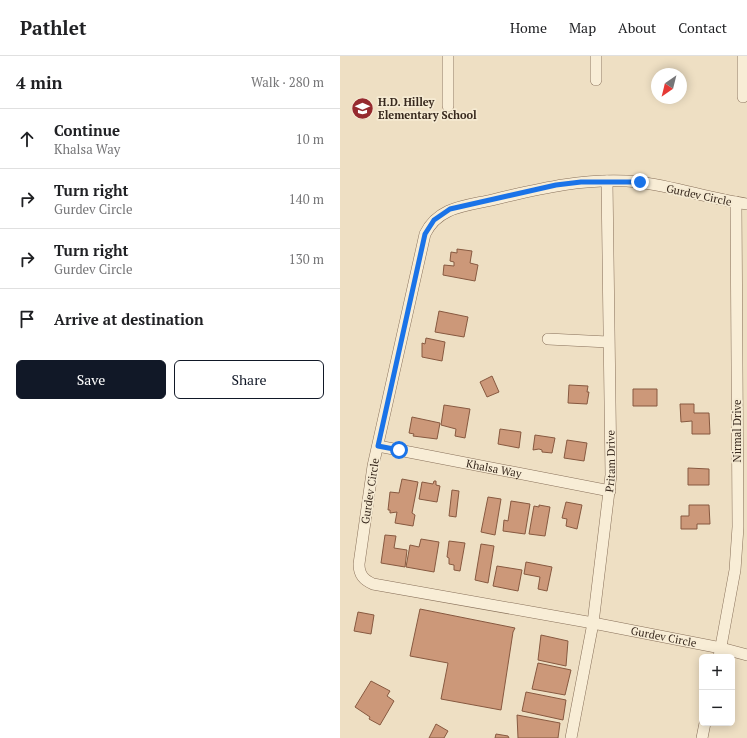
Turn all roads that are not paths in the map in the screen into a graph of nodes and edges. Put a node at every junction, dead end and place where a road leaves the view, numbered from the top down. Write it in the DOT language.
graph roads {
  1 [pos="448,56"];
  2 [pos="596,56"];
  3 [pos="743,56"];
  4 [pos="596,80"];
  5 [pos="743,97"];
  6 [pos="448,106"];
  7 [pos="606,181"];
  8 [pos="742,203"];
  9 [pos="548,339"];
  10 [pos="608,342"];
  11 [pos="378,446"];
  12 [pos="610,491"];
  13 [pos="593,623"];
  14 [pos="720,653"];
  15 [pos="747,655"];
  16 [pos="704,726"];
  17 [pos="571,738"];
  18 [pos="702,738"];
  1 -- 6 [label="street"];
  2 -- 4 [label="street"];
  3 -- 5 [label="street"];
  7 -- 8 [label="street, Gurdev Circle"];
  7 -- 10 [label="street, Pritam Drive"];
  7 -- 11 [label="street, Gurdev Circle"];
  8 -- 14 [label="street, Nirmal Drive"];
  9 -- 10 [label="street"];
  10 -- 12 [label="street, Pritam Drive"];
  11 -- 12 [label="street, Khalsa Way"];
  11 -- 13 [label="street, Gurdev Circle"];
  12 -- 13 [label="street, Pritam Drive"];
  13 -- 14 [label="street, Gurdev Circle"];
  13 -- 17 [label="street, Pritam Drive"];
  14 -- 15 [label="street, Gurdev Circle"];
  16 -- 18 [label="street"];
}
